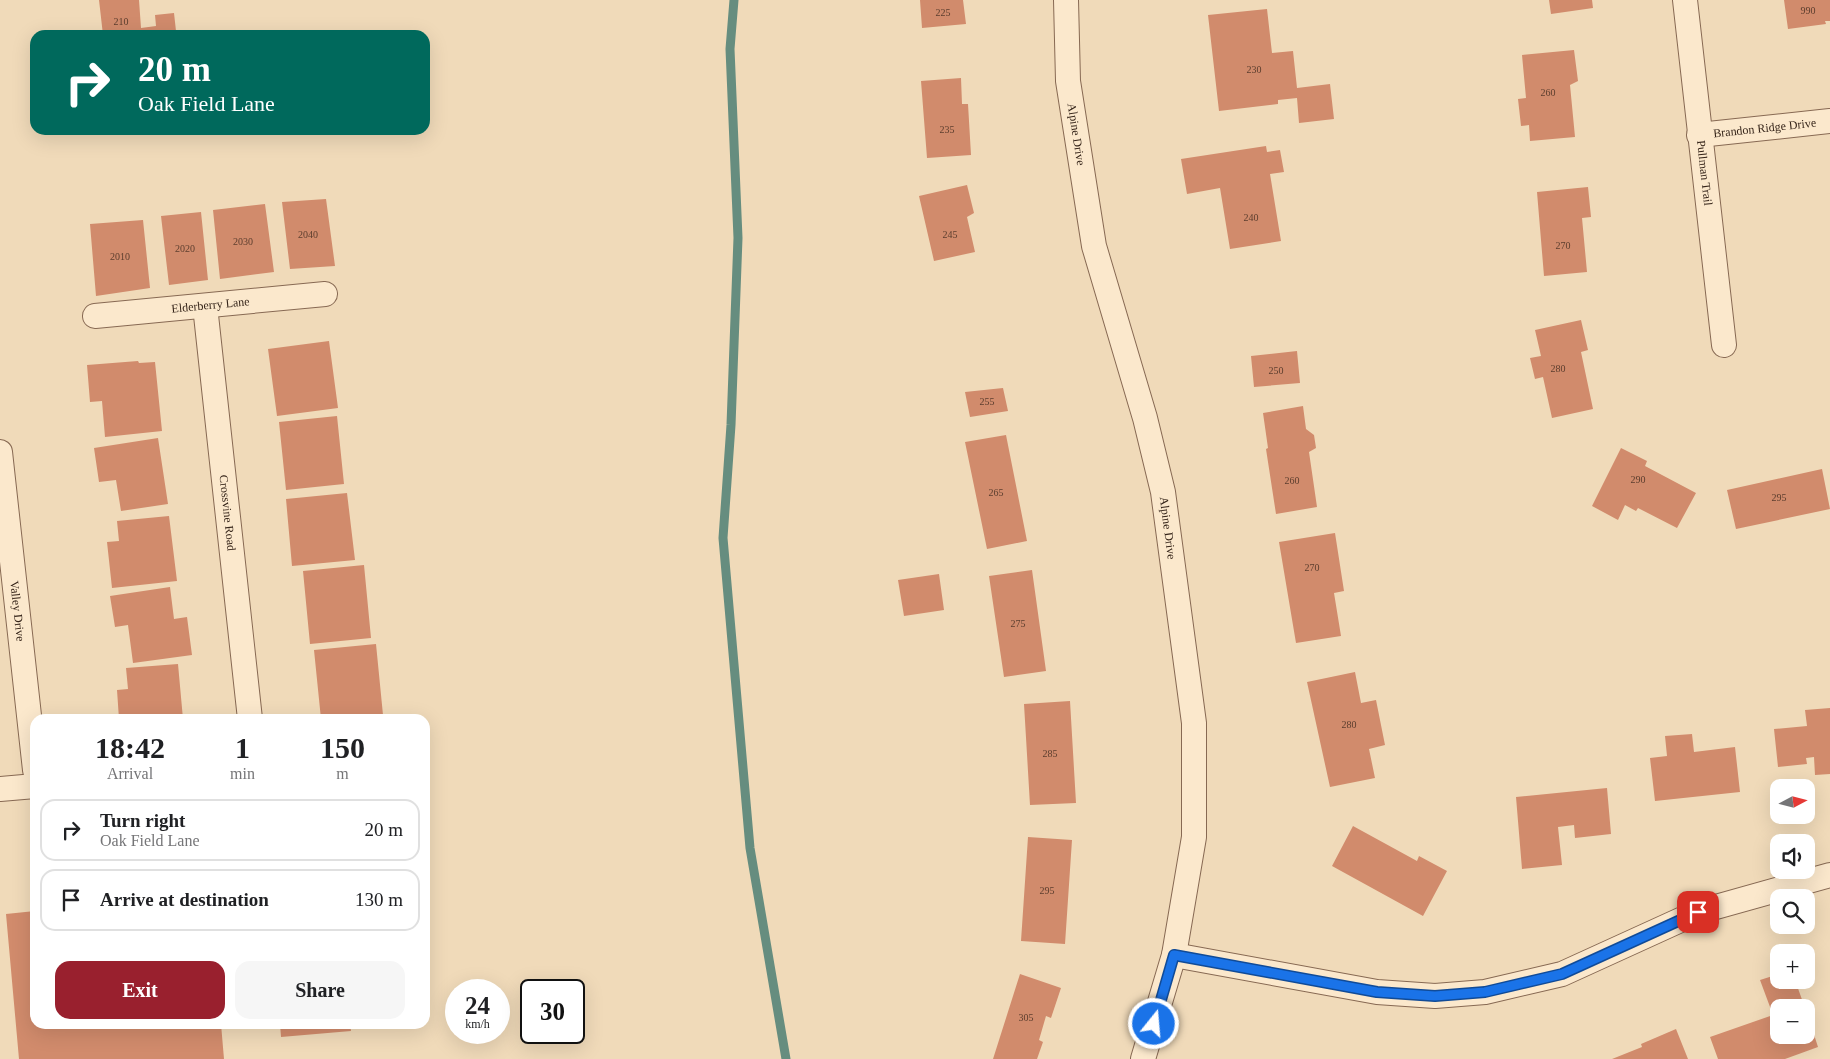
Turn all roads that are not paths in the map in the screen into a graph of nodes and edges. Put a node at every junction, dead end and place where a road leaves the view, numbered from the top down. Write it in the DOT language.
graph roads {
  1 [pos="1066,0"];
  2 [pos="1685,0"];
  3 [pos="1830,121"];
  4 [pos="1700,135"];
  5 [pos="325,294"];
  6 [pos="205,306"];
  7 [pos="95,316"];
  8 [pos="1724,345"];
  9 [pos="0,452"];
  10 [pos="249,714"];
  11 [pos="30,725"];
  12 [pos="30,786"];
  13 [pos="0,789"];
  14 [pos="1830,875"];
  15 [pos="1174,955"];
  16 [pos="1143,1059"];
  1 -- 15 [label="street, Alpine Drive"];
  2 -- 4 [label="street, Pullman Trail"];
  3 -- 4 [label="street, Brandon Ridge Drive"];
  4 -- 8 [label="street, Pullman Trail"];
  5 -- 6 [label="street, Elderberry Lane"];
  6 -- 7 [label="street, Elderberry Lane"];
  6 -- 10 [label="street, Crossvine Road"];
  9 -- 11 [label="street, Valley Drive"];
  12 -- 13 [label="street"];
  14 -- 15 [label="street"];
  15 -- 16 [label="street, Alpine Drive"];
}
